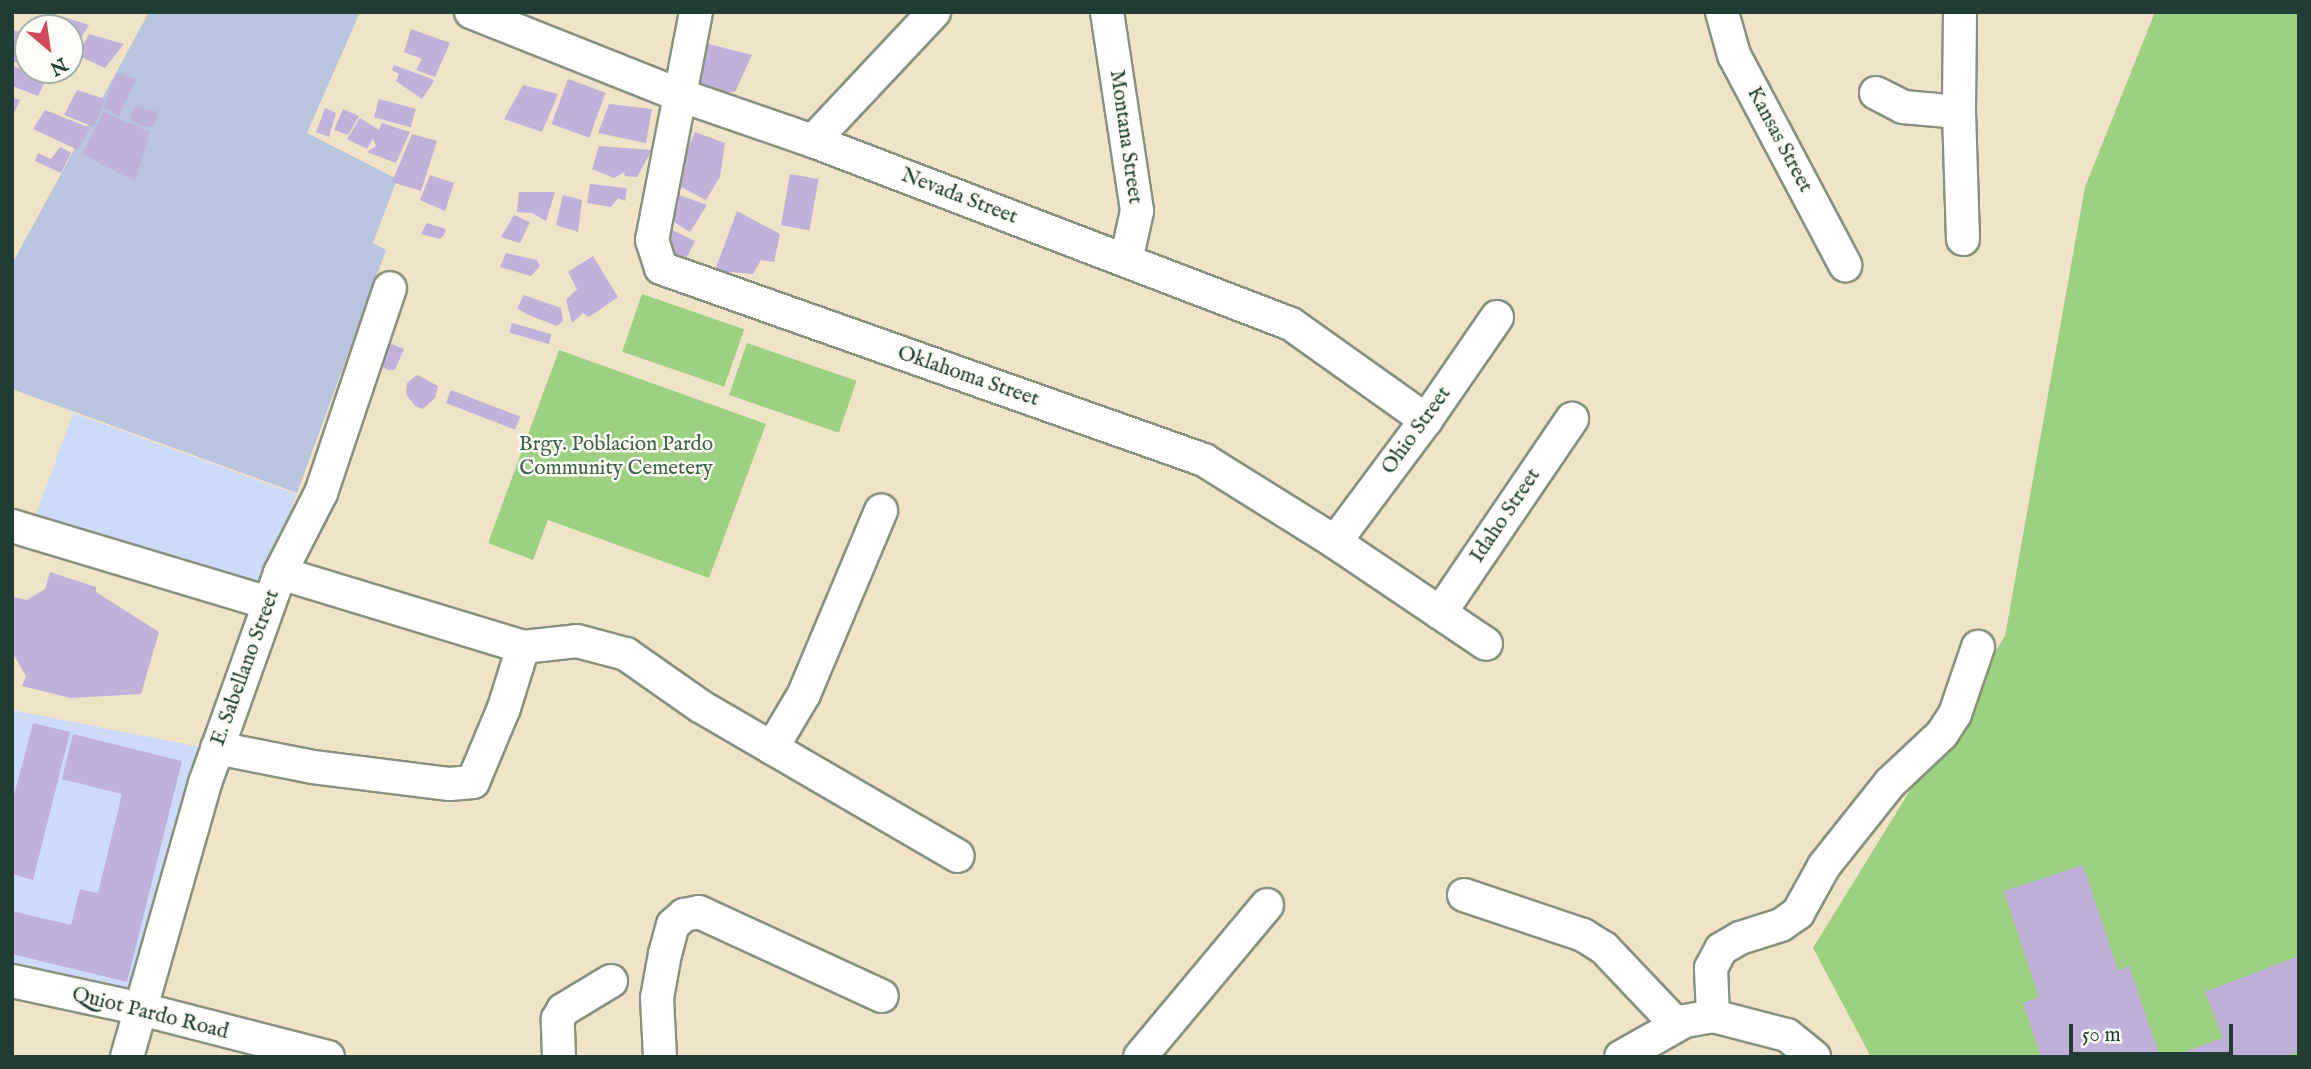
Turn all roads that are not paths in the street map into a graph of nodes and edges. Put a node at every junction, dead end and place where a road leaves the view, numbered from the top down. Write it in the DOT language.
graph roads {
  1 [pos="471,12"];
  2 [pos="696,12"];
  3 [pos="933,12"];
  4 [pos="1107,12"];
  5 [pos="1722,12"];
  6 [pos="1961,12"];
  7 [pos="1876,93"];
  8 [pos="680,95"];
  9 [pos="1959,112"];
  10 [pos="813,141"];
  11 [pos="1963,239"];
  12 [pos="1126,261"];
  13 [pos="1845,265"];
  14 [pos="390,288"];
  15 [pos="1497,317"];
  16 [pos="1572,419"];
  17 [pos="1426,420"];
  18 [pos="881,511"];
  19 [pos="12,526"];
  20 [pos="1335,542"];
  21 [pos="280,573"];
  22 [pos="268,603"];
  23 [pos="1440,613"];
  24 [pos="1486,644"];
  25 [pos="523,647"];
  26 [pos="1978,647"];
  27 [pos="217,748"];
  28 [pos="772,748"];
  29 [pos="958,856"];
  30 [pos="1464,895"];
  31 [pos="1267,905"];
  32 [pos="12,981"];
  33 [pos="611,981"];
  34 [pos="882,996"];
  35 [pos="141,1009"];
  36 [pos="1713,1016"];
  37 [pos="1677,1026"];
  38 [pos="127,1057"];
  39 [pos="328,1057"];
  40 [pos="559,1057"];
  41 [pos="660,1057"];
  42 [pos="1140,1057"];
  43 [pos="1621,1057"];
  44 [pos="1814,1057"];
  1 -- 8 [label="street, Nevada Street"];
  2 -- 8 [label="street, Oklahoma Street"];
  3 -- 10 [label="street"];
  4 -- 12 [label="street, Montana Street"];
  5 -- 13 [label="street, Kansas Street"];
  6 -- 9 [label="street"];
  7 -- 9 [label="street"];
  8 -- 10 [label="street, Nevada Street"];
  8 -- 20 [label="street, Oklahoma Street"];
  9 -- 11 [label="street"];
  10 -- 12 [label="street, Nevada Street"];
  12 -- 17 [label="street, Nevada Street"];
  14 -- 21 [label="street, E. Sabellano Street"];
  15 -- 17 [label="street, Ohio Street"];
  16 -- 23 [label="street, Idaho Street"];
  17 -- 20 [label="street, Ohio Street"];
  18 -- 28 [label="street"];
  19 -- 22 [label="street"];
  20 -- 23 [label="street, Oklahoma Street"];
  21 -- 22 [label="street, E. Sabellano Street"];
  21 -- 25 [label="street"];
  22 -- 27 [label="street, E. Sabellano Street"];
  23 -- 24 [label="street, Oklahoma Street"];
  25 -- 27 [label="street"];
  25 -- 28 [label="street"];
  26 -- 36 [label="street"];
  27 -- 35 [label="street, E. Sabellano Street"];
  28 -- 29 [label="street"];
  30 -- 37 [label="street"];
  31 -- 42 [label="street"];
  32 -- 35 [label="street, Quiot Pardo Road"];
  33 -- 40 [label="street"];
  34 -- 41 [label="street"];
  35 -- 38 [label="street, E. Sabellano Street"];
  35 -- 39 [label="street, Quiot Pardo Road"];
  36 -- 37 [label="street"];
  36 -- 44 [label="street"];
  37 -- 43 [label="street"];
}
